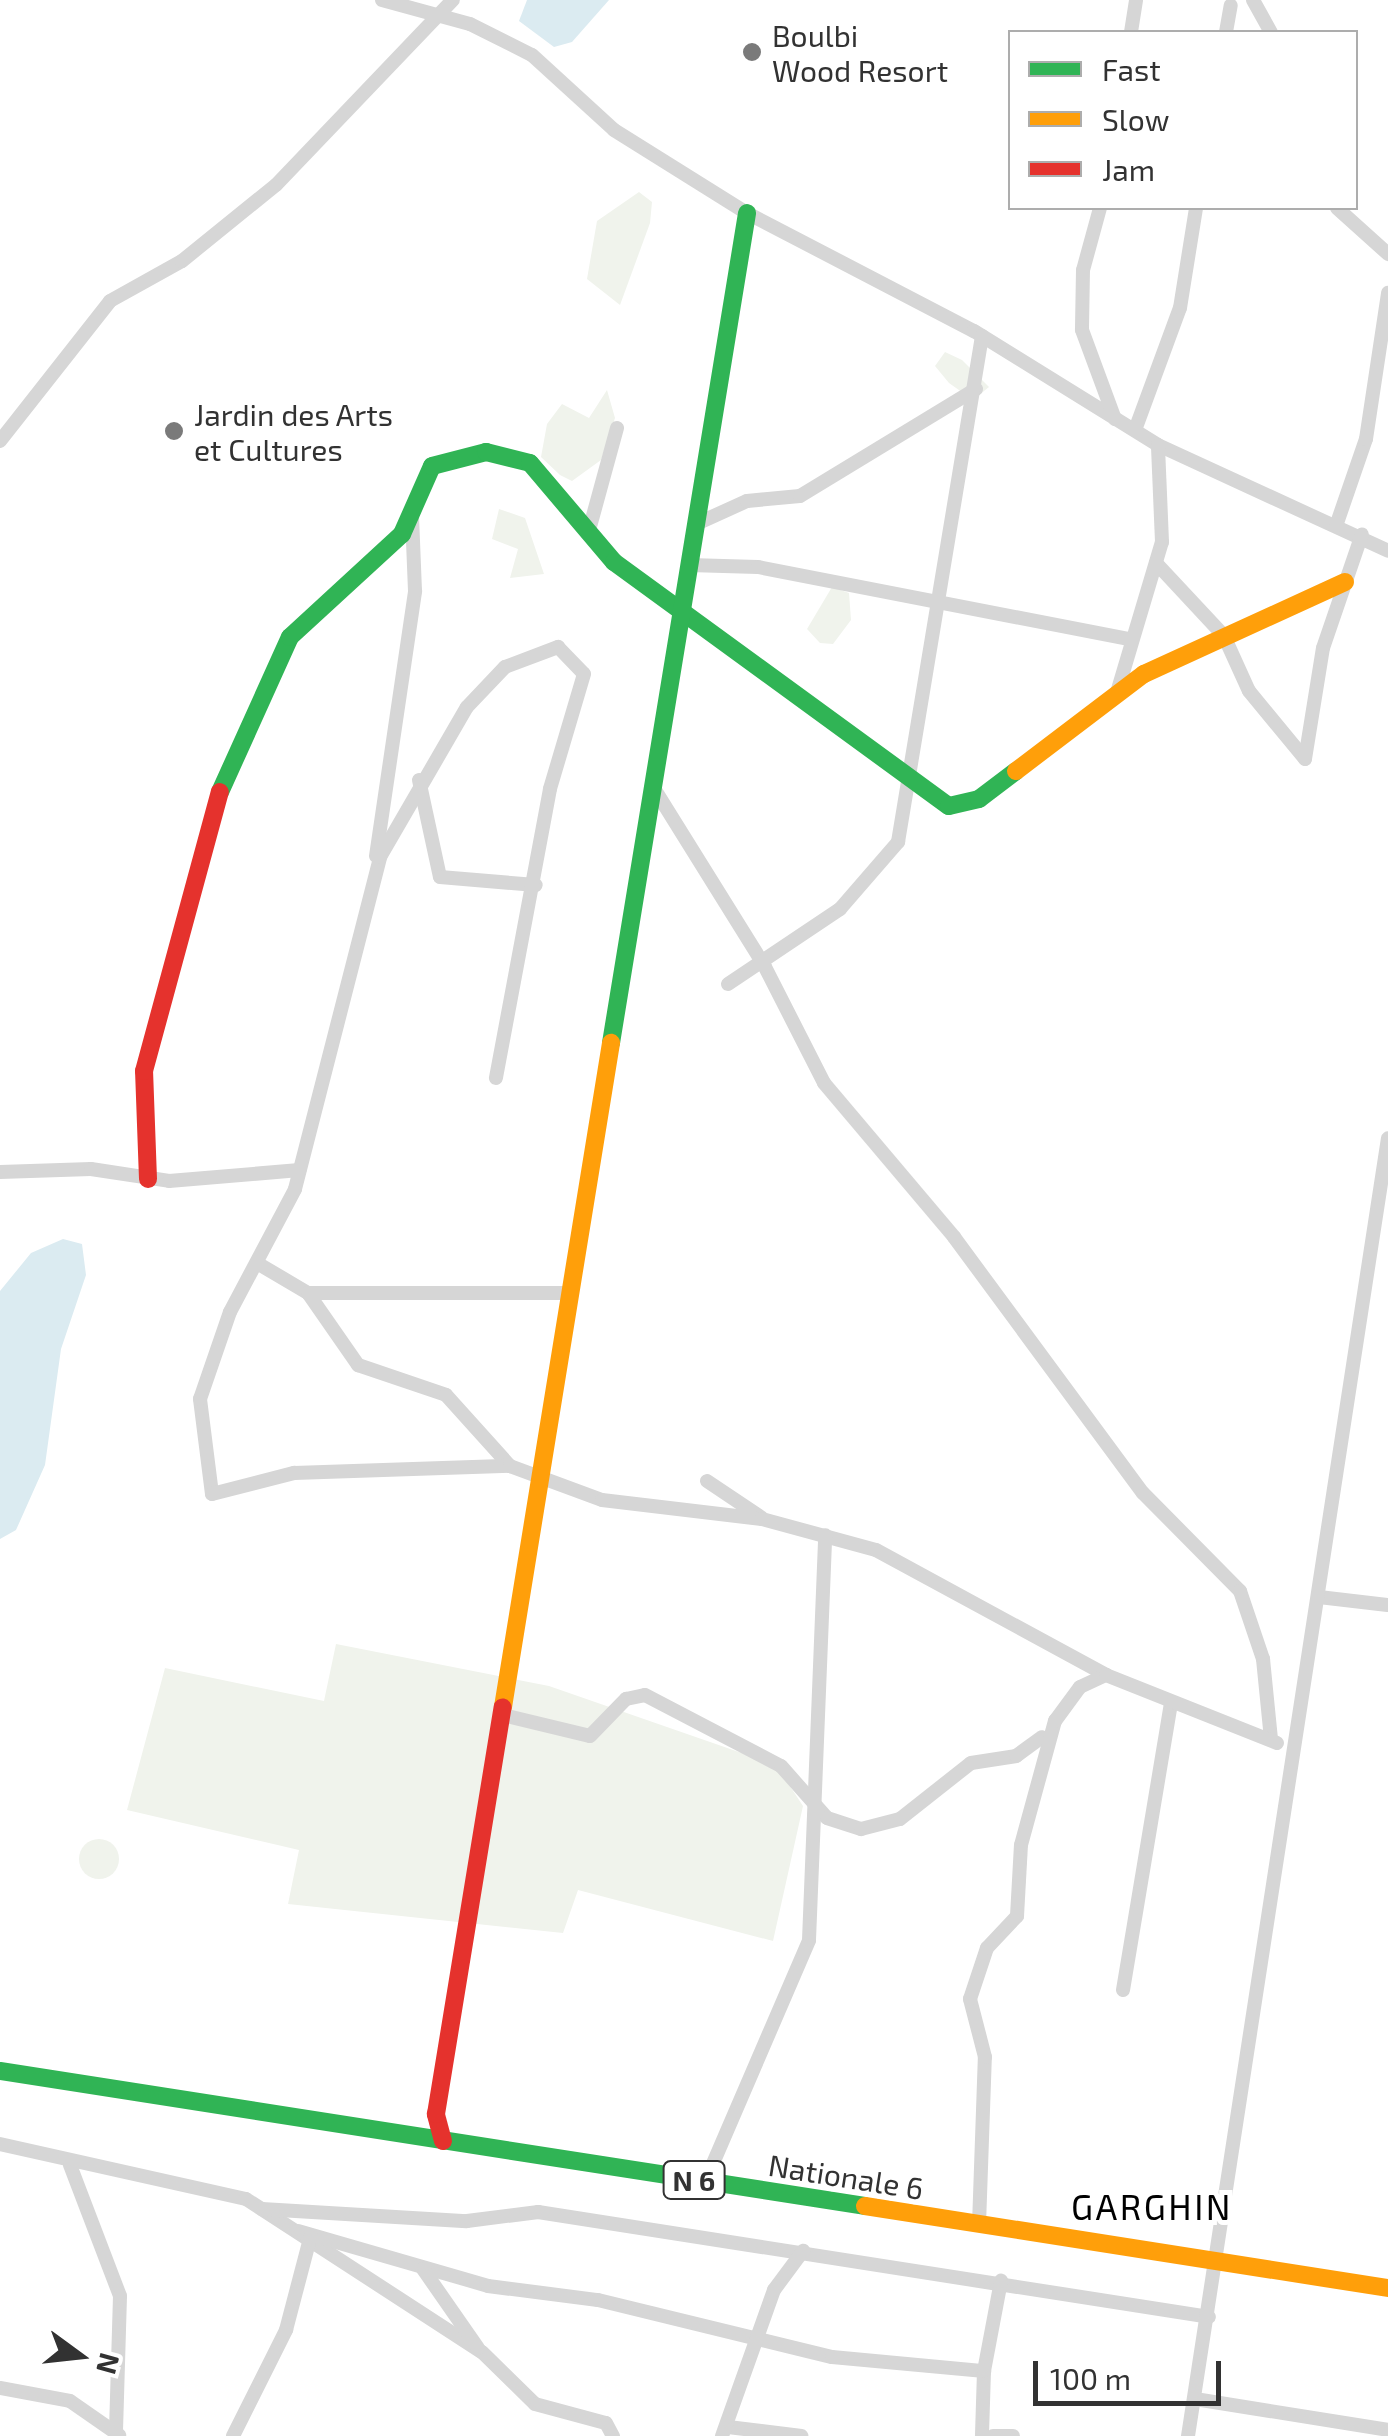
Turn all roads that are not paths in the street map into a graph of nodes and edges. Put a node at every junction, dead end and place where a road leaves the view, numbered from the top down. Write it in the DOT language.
graph roads {
  1 [pos="382,0"];
  2 [pos="453,0"];
  3 [pos="1136,0"];
  4 [pos="1252,0"];
  5 [pos="1231,5"];
  6 [pos="440,14"];
  7 [pos="1131,30"];
  8 [pos="1226,30"];
  9 [pos="1270,30"];
  10 [pos="1099,210"];
  11 [pos="1196,210"];
  12 [pos="1339,210"];
  13 [pos="748,213"];
  14 [pos="1388,254"];
  15 [pos="1388,293"];
  16 [pos="982,336"];
  17 [pos="976,389"];
  18 [pos="1115,419"];
  19 [pos="616,428"];
  20 [pos="1135,430"];
  21 [pos="0,441"];
  22 [pos="1158,445"];
  23 [pos="412,515"];
  24 [pos="696,524"];
  25 [pos="1336,526"];
  26 [pos="588,534"];
  27 [pos="1362,534"];
  28 [pos="1388,551"];
  29 [pos="689,564"];
  30 [pos="1156,564"];
  31 [pos="1345,582"];
  32 [pos="938,605"];
  33 [pos="682,608"];
  34 [pos="1224,636"];
  35 [pos="1128,638"];
  36 [pos="1116,696"];
  37 [pos="419,780"];
  38 [pos="909,780"];
  39 [pos="655,790"];
  40 [pos="373,875"];
  41 [pos="536,884"];
  42 [pos="765,966"];
  43 [pos="728,984"];
  44 [pos="496,1078"];
  45 [pos="1388,1138"];
  46 [pos="1386,1160"];
  47 [pos="300,1170"];
  48 [pos="0,1172"];
  49 [pos="148,1180"];
  50 [pos="257,1263"];
  51 [pos="308,1293"];
  52 [pos="572,1293"];
  53 [pos="510,1466"];
  54 [pos="707,1481"];
  55 [pos="541,1482"];
  56 [pos="762,1518"];
  57 [pos="824,1534"];
  58 [pos="1319,1597"];
  59 [pos="1388,1605"];
  60 [pos="1106,1675"];
  61 [pos="1171,1703"];
  62 [pos="502,1715"];
  63 [pos="1055,1721"];
  64 [pos="1271,1739"];
  65 [pos="1286,1755"];
  66 [pos="820,1807"];
  67 [pos="1123,1990"];
  68 [pos="0,2071"];
  69 [pos="443,2140"];
  70 [pos="0,2144"];
  71 [pos="70,2165"];
  72 [pos="706,2182"];
  73 [pos="262,2209"];
  74 [pos="979,2226"];
  75 [pos="306,2236"];
  76 [pos="802,2251"];
  77 [pos="1216,2263"];
  78 [pos="423,2269"];
  79 [pos="1001,2281"];
  80 [pos="1388,2288"];
  81 [pos="1209,2318"];
  82 [pos="763,2338"];
  83 [pos="482,2352"];
  84 [pos="984,2371"];
  85 [pos="0,2388"];
  86 [pos="1195,2399"];
  87 [pos="1388,2430"];
  88 [pos="725,2432"];
  89 [pos="117,2434"];
  90 [pos="233,2436"];
  91 [pos="613,2436"];
  92 [pos="801,2436"];
  93 [pos="982,2436"];
  94 [pos="993,2436"];
  95 [pos="1013,2436"];
  96 [pos="1188,2436"];
  1 -- 6 [label="street"];
  2 -- 6 [label="street"];
  3 -- 7 [label="street"];
  4 -- 9 [label="street"];
  5 -- 8 [label="street"];
  6 -- 13 [label="street"];
  6 -- 21 [label="street"];
  10 -- 18 [label="street"];
  11 -- 20 [label="street"];
  12 -- 14 [label="street"];
  13 -- 16 [label="street"];
  13 -- 24 [label="street"];
  15 -- 25 [label="street"];
  16 -- 17 [label="street"];
  16 -- 18 [label="street"];
  17 -- 24 [label="street"];
  17 -- 32 [label="street"];
  18 -- 20 [label="street"];
  19 -- 26 [label="street"];
  20 -- 22 [label="street"];
  22 -- 25 [label="street"];
  22 -- 30 [label="street"];
  23 -- 26 [label="street"];
  23 -- 40 [label="street"];
  23 -- 49 [label="street"];
  24 -- 29 [label="street"];
  25 -- 27 [label="street"];
  26 -- 33 [label="street"];
  27 -- 28 [label="street"];
  27 -- 31 [label="street"];
  29 -- 32 [label="street"];
  29 -- 33 [label="street"];
  30 -- 34 [label="street"];
  30 -- 35 [label="street"];
  31 -- 34 [label="street"];
  31 -- 34 [label="street"];
  32 -- 35 [label="street"];
  32 -- 38 [label="street"];
  33 -- 38 [label="street"];
  33 -- 39 [label="street"];
  34 -- 36 [label="street"];
  35 -- 36 [label="street"];
  36 -- 38 [label="street"];
  37 -- 40 [label="street"];
  37 -- 41 [label="street"];
  37 -- 41 [label="street"];
  38 -- 42 [label="street"];
  39 -- 42 [label="street"];
  39 -- 52 [label="street"];
  40 -- 47 [label="street"];
  41 -- 44 [label="street"];
  42 -- 43 [label="street"];
  42 -- 64 [label="street"];
  45 -- 46 [label="street"];
  46 -- 58 [label="street"];
  47 -- 49 [label="street"];
  47 -- 50 [label="street"];
  48 -- 49 [label="street"];
  50 -- 51 [label="street"];
  50 -- 53 [label="street"];
  51 -- 52 [label="street"];
  51 -- 53 [label="street"];
  52 -- 55 [label="street"];
  53 -- 55 [label="street"];
  54 -- 56 [label="street"];
  55 -- 56 [label="street"];
  55 -- 62 [label="street"];
  56 -- 57 [label="street"];
  57 -- 60 [label="street"];
  57 -- 66 [label="street"];
  58 -- 59 [label="street"];
  58 -- 65 [label="street"];
  60 -- 61 [label="street"];
  60 -- 63 [label="street"];
  61 -- 64 [label="street"];
  61 -- 67 [label="street"];
  62 -- 66 [label="street"];
  62 -- 69 [label="street"];
  63 -- 66 [label="street"];
  63 -- 74 [label="street"];
  64 -- 65 [label="street"];
  65 -- 77 [label="street"];
  66 -- 72 [label="street"];
  68 -- 69 [label="street, Nationale 6 / N 6"];
  69 -- 72 [label="street, Nationale 6 / N 6"];
  70 -- 71 [label="street"];
  71 -- 73 [label="street"];
  71 -- 89 [label="street"];
  72 -- 74 [label="street, Nationale 6 / N 6"];
  73 -- 75 [label="street"];
  73 -- 76 [label="street"];
  74 -- 77 [label="street, Nationale 6 / N 6"];
  75 -- 78 [label="street"];
  75 -- 83 [label="street"];
  75 -- 90 [label="street"];
  76 -- 79 [label="street"];
  76 -- 82 [label="street"];
  77 -- 80 [label="street, Nationale 6 / N 6"];
  77 -- 81 [label="street"];
  78 -- 82 [label="street"];
  78 -- 83 [label="street"];
  79 -- 81 [label="street"];
  79 -- 84 [label="street"];
  81 -- 86 [label="street"];
  82 -- 84 [label="street"];
  82 -- 88 [label="street"];
  83 -- 91 [label="street"];
  84 -- 93 [label="street"];
  85 -- 89 [label="street"];
  86 -- 87 [label="street"];
  86 -- 96 [label="street"];
  88 -- 92 [label="street"];
  94 -- 95 [label="street"];
}
